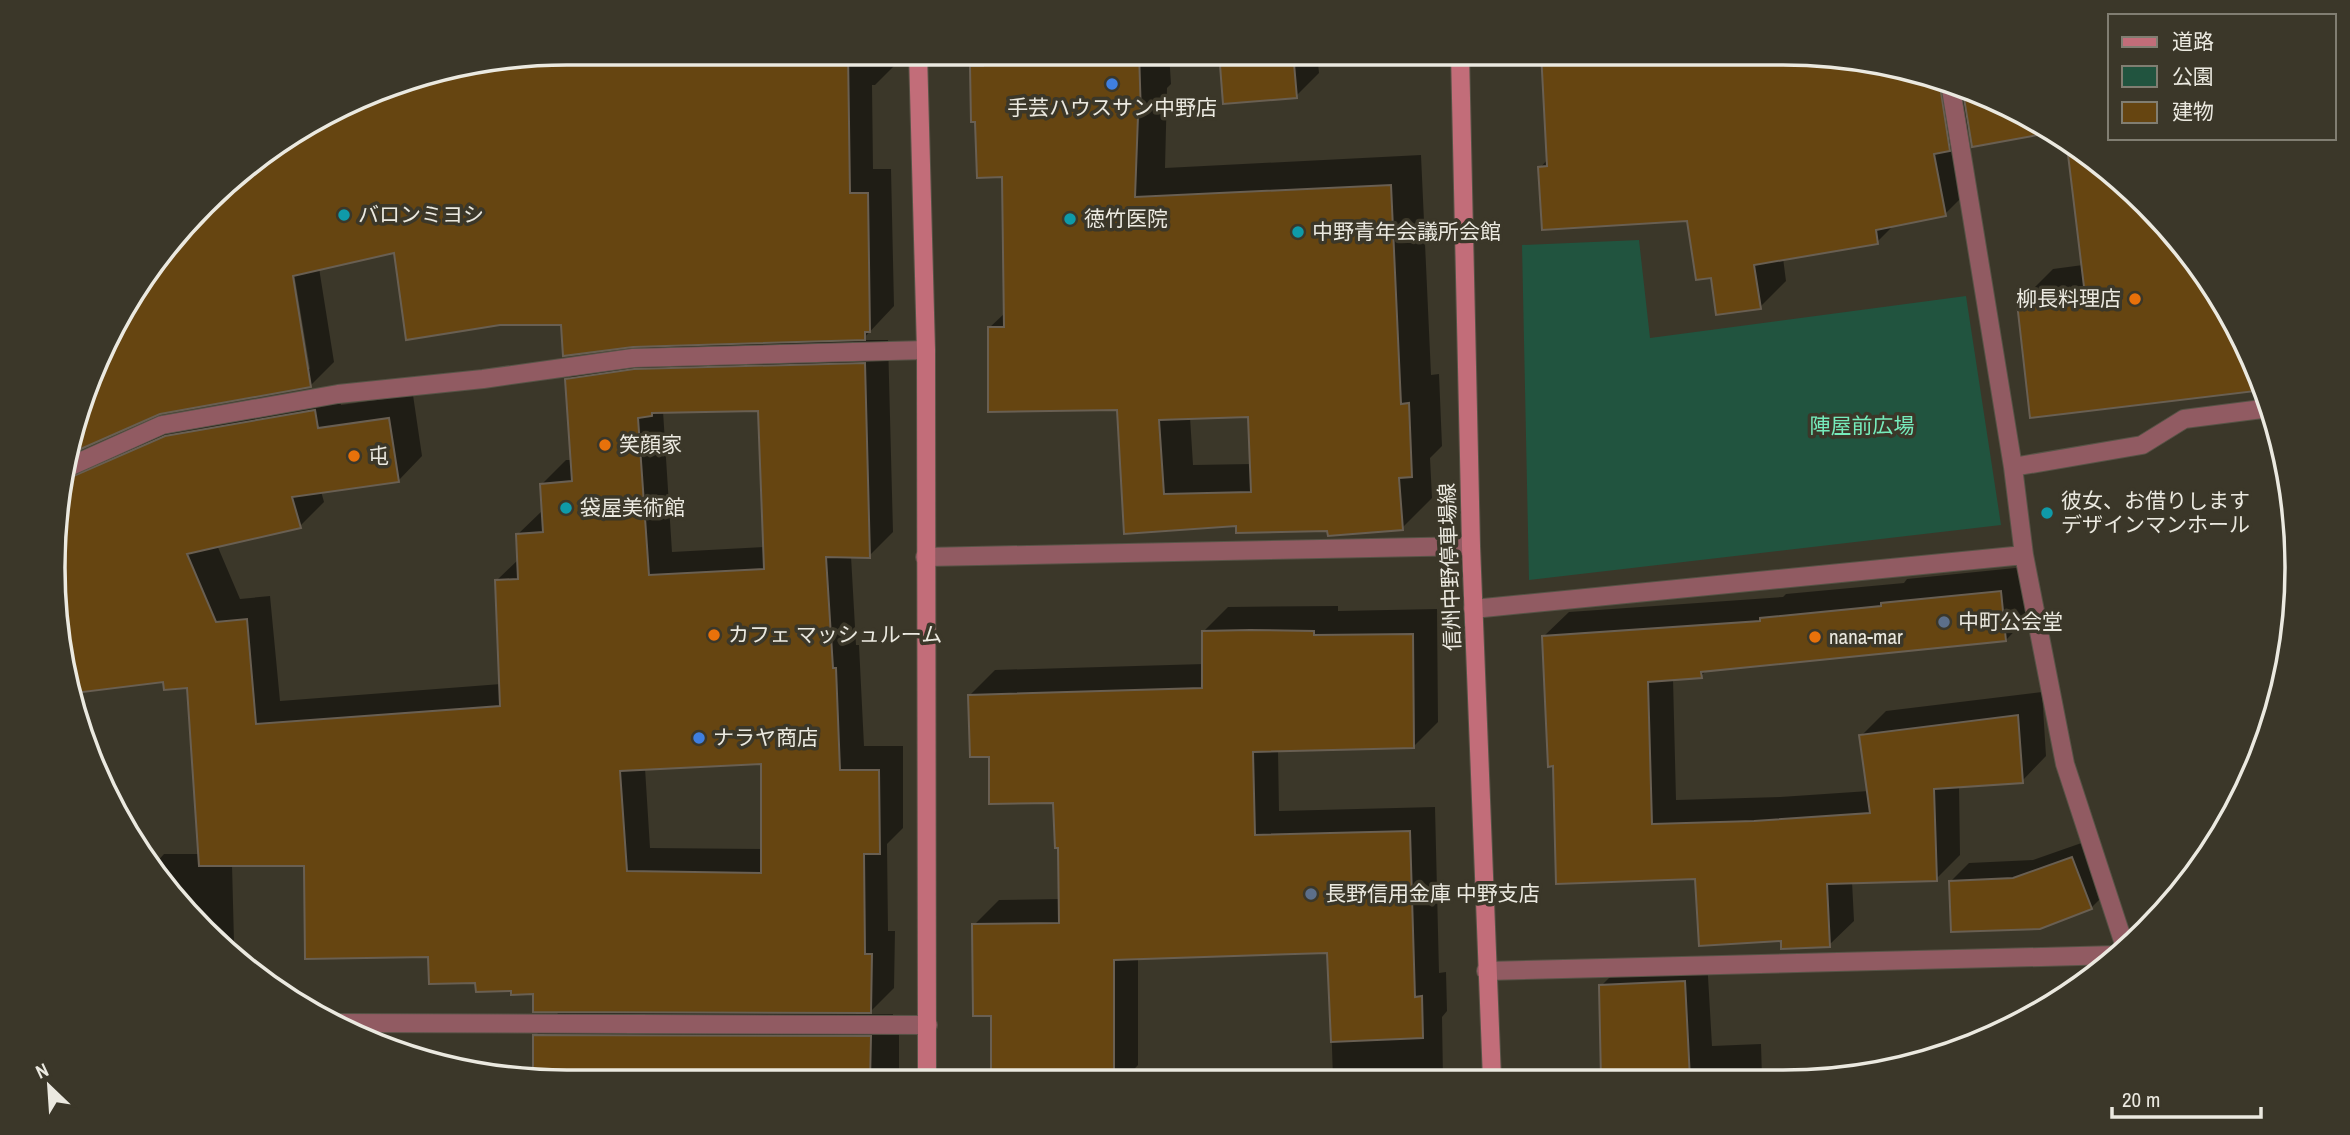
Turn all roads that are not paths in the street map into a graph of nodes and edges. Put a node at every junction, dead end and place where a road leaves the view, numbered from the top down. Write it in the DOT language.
graph roads {
  1 [pos="918,65"];
  2 [pos="1460,65"];
  3 [pos="1953,94"];
  4 [pos="926,350"];
  5 [pos="2260,409"];
  6 [pos="75,464"];
  7 [pos="2013,467"];
  8 [pos="1471,546"];
  9 [pos="2024,555"];
  10 [pos="925,557"];
  11 [pos="1474,609"];
  12 [pos="2122,938"];
  13 [pos="2100,956"];
  14 [pos="1486,971"];
  15 [pos="356,1023"];
  16 [pos="928,1025"];
  17 [pos="927,1070"];
  18 [pos="1492,1070"];
  1 -- 4 [label="street"];
  2 -- 8 [label="street, 信州中野停車場線"];
  3 -- 7 [label="street"];
  4 -- 6 [label="street"];
  4 -- 10 [label="street"];
  5 -- 7 [label="street"];
  7 -- 9 [label="street"];
  8 -- 10 [label="street"];
  8 -- 11 [label="street, 信州中野停車場線"];
  9 -- 11 [label="street"];
  9 -- 12 [label="street"];
  10 -- 16 [label="street"];
  11 -- 14 [label="street, 信州中野停車場線"];
  13 -- 14 [label="street"];
  14 -- 18 [label="street, 信州中野停車場線"];
  15 -- 16 [label="street"];
  16 -- 17 [label="street"];
}
